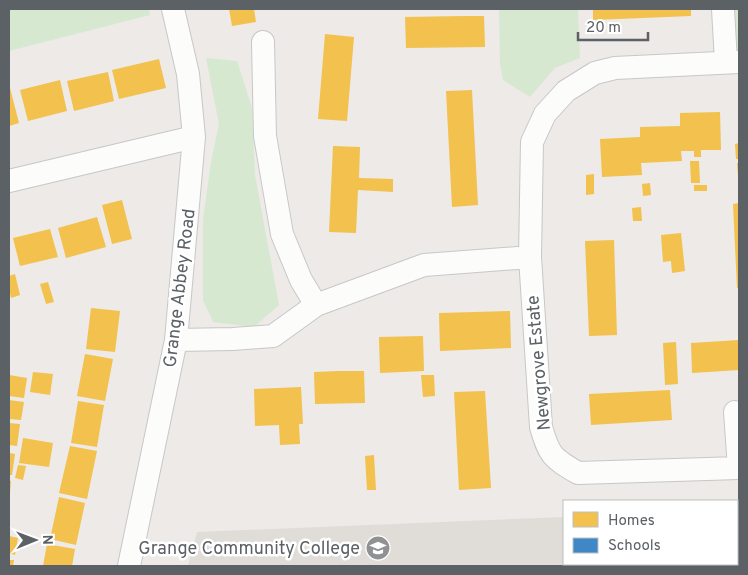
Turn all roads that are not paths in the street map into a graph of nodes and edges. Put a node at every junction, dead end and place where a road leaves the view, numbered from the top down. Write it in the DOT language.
graph roads {
  1 [pos="173,9"];
  2 [pos="723,9"];
  3 [pos="263,42"];
  4 [pos="732,62"];
  5 [pos="194,137"];
  6 [pos="9,181"];
  7 [pos="530,257"];
  8 [pos="316,305"];
  9 [pos="176,340"];
  10 [pos="735,412"];
  11 [pos="739,468"];
  12 [pos="129,566"];
  1 -- 5 [label="street, Grange Abbey Road"];
  2 -- 4 [label="street, Newgrove Estate"];
  3 -- 8 [label="street"];
  4 -- 7 [label="street, Newgrove Estate"];
  5 -- 6 [label="street"];
  5 -- 9 [label="street, Grange Abbey Road"];
  7 -- 8 [label="street"];
  7 -- 11 [label="street, Newgrove Estate"];
  8 -- 9 [label="street"];
  9 -- 12 [label="street, Grange Abbey Road"];
  10 -- 11 [label="street, Newgrove Estate"];
}
